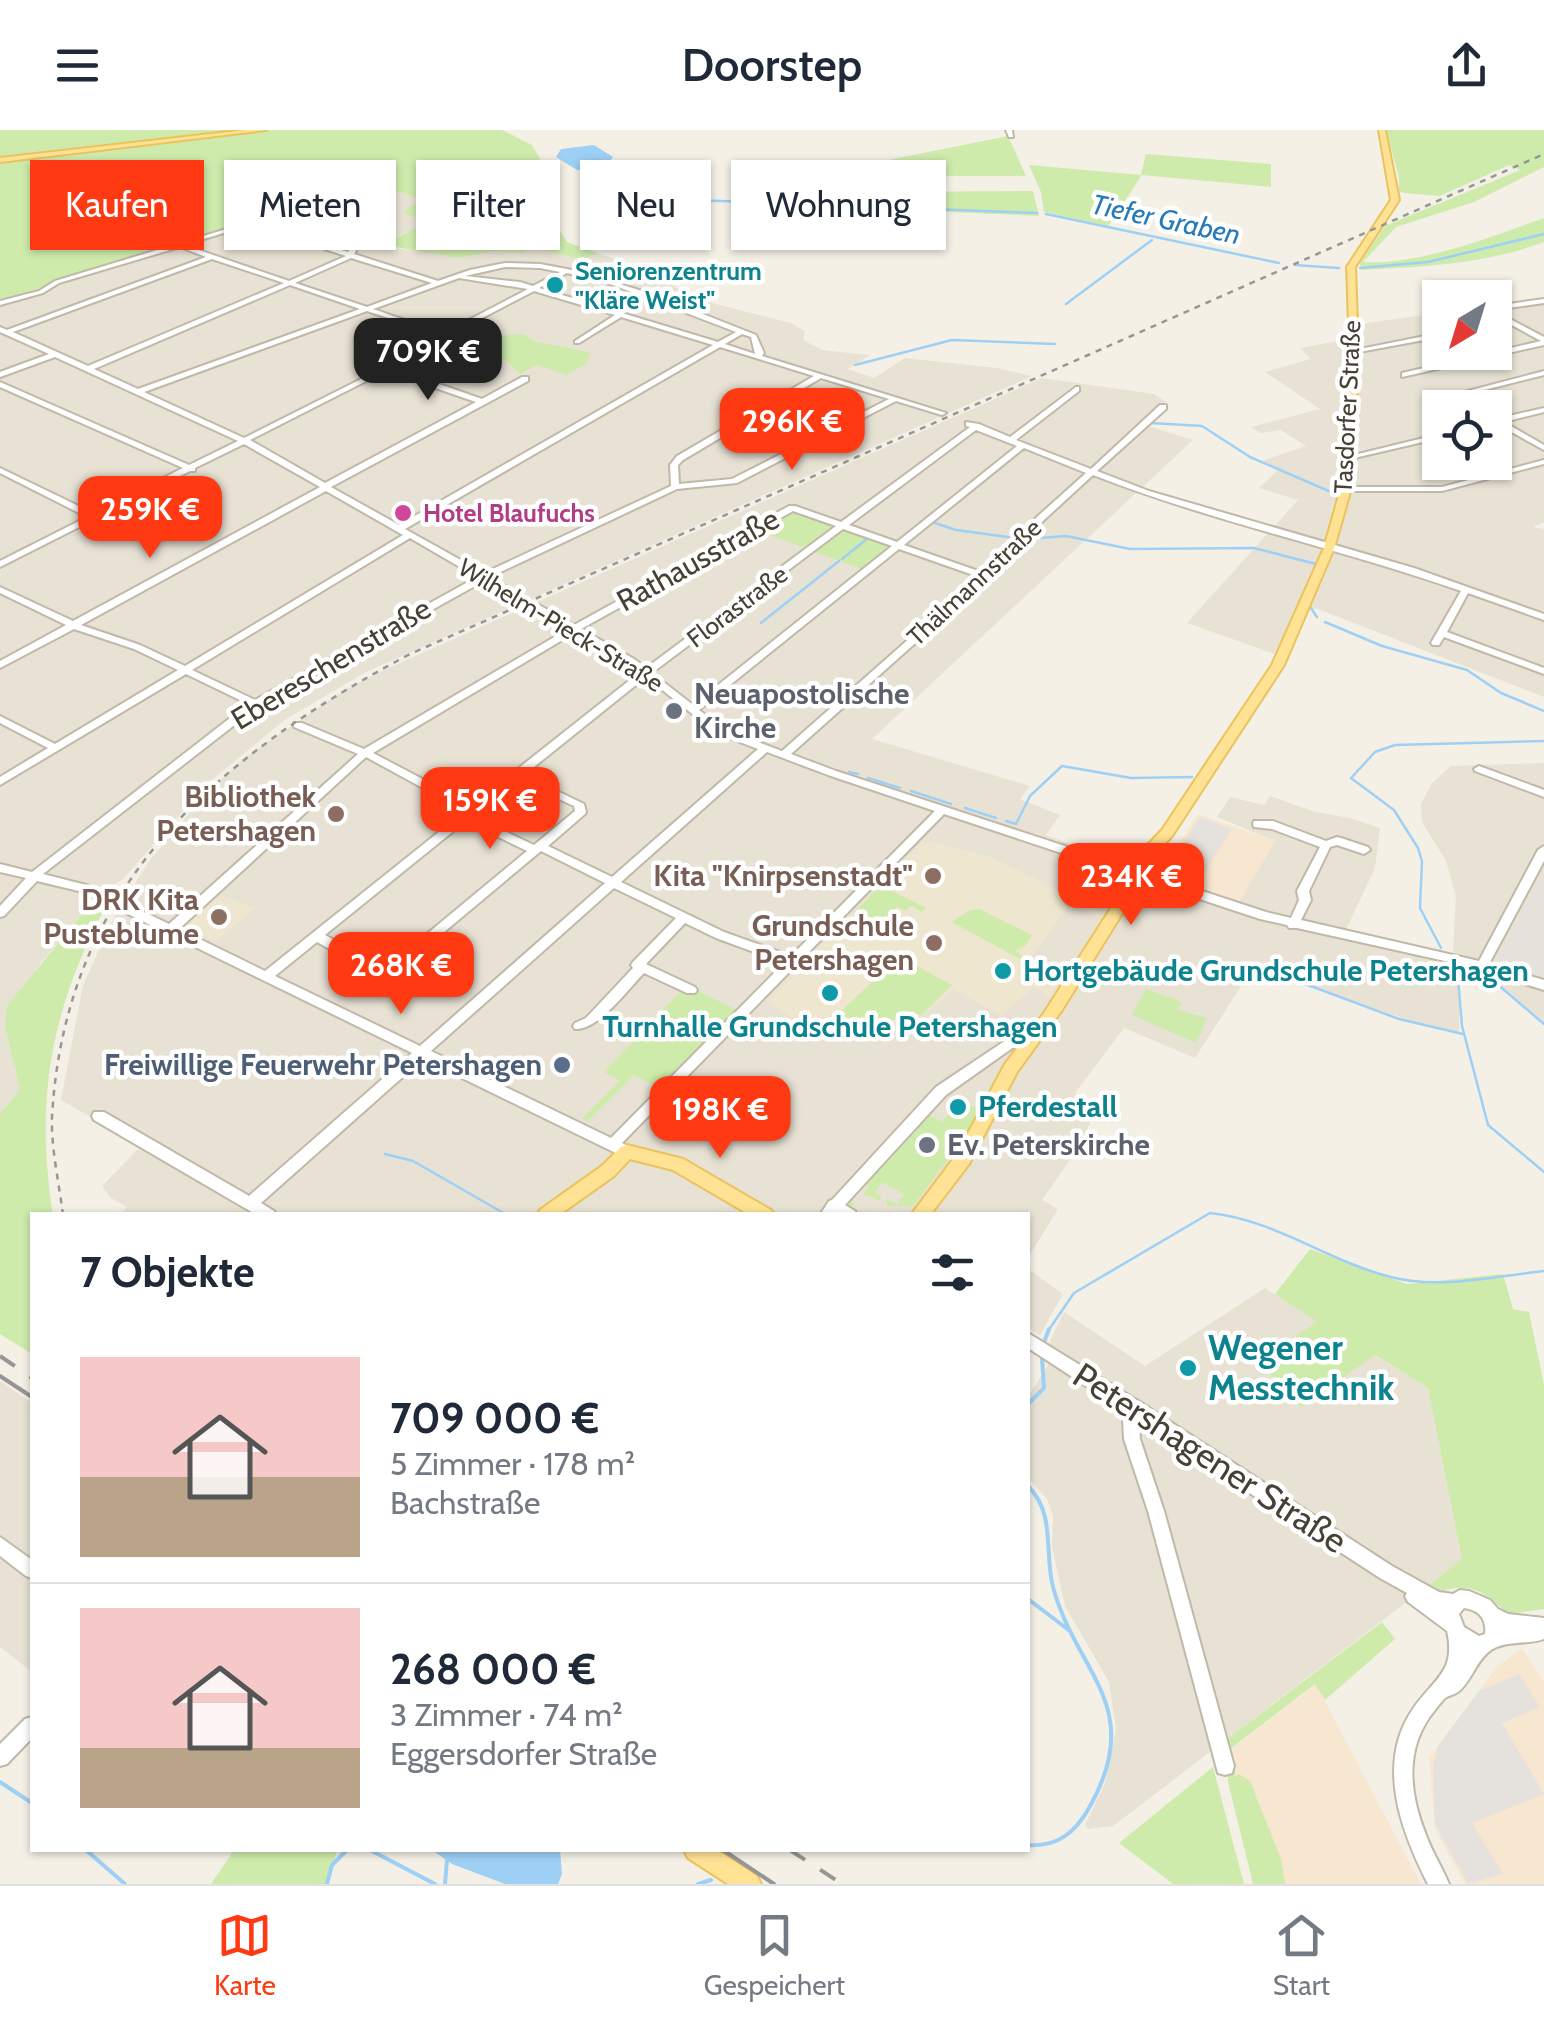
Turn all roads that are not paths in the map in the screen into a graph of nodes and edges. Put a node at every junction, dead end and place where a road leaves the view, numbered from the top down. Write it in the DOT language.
graph roads {
  1 [pos="263,130"];
  2 [pos="1382,130"];
  3 [pos="0,160"];
  4 [pos="169,250"];
  5 [pos="194,250"];
  6 [pos="332,250"];
  7 [pos="353,250"];
  8 [pos="350,256"];
  9 [pos="212,257"];
  10 [pos="566,271"];
  11 [pos="458,276"];
  12 [pos="290,283"];
  13 [pos="438,284"];
  14 [pos="534,289"];
  15 [pos="1544,302"];
  16 [pos="0,303"];
  17 [pos="1512,307"];
  18 [pos="367,310"];
  19 [pos="620,315"];
  20 [pos="1512,323"];
  21 [pos="4,330"];
  22 [pos="741,332"];
  23 [pos="1422,338"];
  24 [pos="1543,339"];
  25 [pos="577,342"];
  26 [pos="717,345"];
  27 [pos="1354,351"];
  28 [pos="55,354"];
  29 [pos="756,357"];
  30 [pos="88,369"];
  31 [pos="1544,373"];
  32 [pos="0,375"];
  33 [pos="1405,375"];
  34 [pos="818,376"];
  35 [pos="524,379"];
  36 [pos="0,384"];
  37 [pos="1076,390"];
  38 [pos="1476,390"];
  39 [pos="138,392"];
  40 [pos="893,400"];
  41 [pos="482,402"];
  42 [pos="1163,407"];
  43 [pos="1544,410"];
  44 [pos="942,412"];
  45 [pos="1512,418"];
  46 [pos="1512,431"];
  47 [pos="1011,440"];
  48 [pos="1422,440"];
  49 [pos="247,442"];
  50 [pos="1023,445"];
  51 [pos="1544,448"];
  52 [pos="1350,457"];
  53 [pos="1544,462"];
  54 [pos="192,468"];
  55 [pos="0,470"];
  56 [pos="1091,472"];
  57 [pos="325,487"];
  58 [pos="675,487"];
  59 [pos="1348,488"];
  60 [pos="94,517"];
  61 [pos="843,526"];
  62 [pos="404,532"];
  63 [pos="898,545"];
  64 [pos="1329,548"];
  65 [pos="0,564"];
  66 [pos="483,576"];
  67 [pos="985,576"];
  68 [pos="1466,589"];
  69 [pos="0,590"];
  70 [pos="1544,617"];
  71 [pos="74,625"];
  72 [pos="574,628"];
  73 [pos="1442,632"];
  74 [pos="1436,643"];
  75 [pos="0,665"];
  76 [pos="184,670"];
  77 [pos="1544,671"];
  78 [pos="647,672"];
  79 [pos="255,704"];
  80 [pos="694,709"];
  81 [pos="0,719"];
  82 [pos="298,724"];
  83 [pos="55,748"];
  84 [pos="765,748"];
  85 [pos="365,753"];
  86 [pos="783,755"];
  87 [pos="1480,769"];
  88 [pos="516,775"];
  89 [pos="0,782"];
  90 [pos="1544,794"];
  91 [pos="943,808"];
  92 [pos="468,813"];
  93 [pos="1258,824"];
  94 [pos="1326,844"];
  95 [pos="537,848"];
  96 [pos="1364,850"];
  97 [pos="1544,850"];
  98 [pos="0,868"];
  99 [pos="1141,871"];
  100 [pos="35,874"];
  101 [pos="610,883"];
  102 [pos="0,913"];
  103 [pos="684,918"];
  104 [pos="1293,925"];
  105 [pos="170,930"];
  106 [pos="315,936"];
  107 [pos="791,961"];
  108 [pos="1482,966"];
  109 [pos="642,967"];
  110 [pos="266,976"];
  111 [pos="1544,985"];
  112 [pos="691,990"];
  113 [pos="579,1026"];
  114 [pos="1037,1031"];
  115 [pos="422,1052"];
  116 [pos="990,1055"];
  117 [pos="1011,1068"];
  118 [pos="98,1116"];
  119 [pos="619,1148"];
  120 [pos="655,1160"];
  121 [pos="250,1204"];
  122 [pos="830,1210"];
  123 [pos="264,1212"];
  124 [pos="550,1212"];
  125 [pos="741,1212"];
  126 [pos="760,1212"];
  127 [pos="922,1212"];
  128 [pos="1031,1342"];
  129 [pos="1137,1409"];
  130 [pos="0,1546"];
  131 [pos="30,1568"];
  132 [pos="1386,1572"];
  133 [pos="1454,1603"];
  134 [pos="1491,1614"];
  135 [pos="1544,1628"];
  136 [pos="1454,1629"];
  137 [pos="1489,1643"];
  138 [pos="1436,1697"];
  139 [pos="30,1728"];
  140 [pos="0,1757"];
  141 [pos="1226,1766"];
  142 [pos="699,1852"];
  143 [pos="738,1881"];
  144 [pos="1439,1884"];
  1 -- 3 [label="main road"];
  2 -- 27 [label="main road, Tasdorfer Straße"];
  4 -- 16 [label="street"];
  5 -- 9 [label="street"];
  6 -- 8 [label="street"];
  7 -- 8 [label="street"];
  8 -- 12 [label="street"];
  8 -- 13 [label="street"];
  9 -- 12 [label="street"];
  9 -- 21 [label="street"];
  10 -- 11 [label="street"];
  10 -- 14 [label="street"];
  10 -- 22 [label="street"];
  11 -- 13 [label="street"];
  11 -- 14 [label="street"];
  12 -- 18 [label="street"];
  12 -- 30 [label="street"];
  13 -- 18 [label="street"];
  14 -- 18 [label="street"];
  14 -- 19 [label="street"];
  15 -- 17 [label="street"];
  18 -- 39 [label="street"];
  19 -- 25 [label="street"];
  19 -- 26 [label="street"];
  20 -- 24 [label="street"];
  21 -- 28 [label="street, Wilhelm-Pieck-Straße"];
  22 -- 26 [label="street"];
  22 -- 29 [label="street"];
  23 -- 27 [label="street"];
  24 -- 33 [label="street"];
  26 -- 29 [label="street"];
  26 -- 62 [label="street"];
  27 -- 52 [label="main road, Tasdorfer Straße"];
  28 -- 30 [label="street, Wilhelm-Pieck-Straße"];
  28 -- 32 [label="street"];
  29 -- 34 [label="street"];
  30 -- 39 [label="street, Wilhelm-Pieck-Straße"];
  31 -- 38 [label="street"];
  34 -- 40 [label="street"];
  34 -- 58 [label="street"];
  35 -- 41 [label="street"];
  36 -- 54 [label="street"];
  37 -- 47 [label="street"];
  39 -- 49 [label="street, Wilhelm-Pieck-Straße"];
  40 -- 44 [label="street"];
  40 -- 58 [label="street, Ebereschenstraße"];
  41 -- 49 [label="street"];
  41 -- 57 [label="street"];
  42 -- 56 [label="street, Thälmannstraße"];
  43 -- 45 [label="street"];
  46 -- 51 [label="street"];
  47 -- 50 [label="street"];
  47 -- 61 [label="street, Florastraße"];
  48 -- 52 [label="street"];
  49 -- 54 [label="street"];
  49 -- 57 [label="street, Wilhelm-Pieck-Straße"];
  50 -- 56 [label="street"];
  50 -- 63 [label="street"];
  52 -- 59 [label="main road, Tasdorfer Straße"];
  53 -- 59 [label="street"];
  54 -- 60 [label="street"];
  55 -- 60 [label="street"];
  56 -- 64 [label="street"];
  56 -- 67 [label="street, Thälmannstraße"];
  57 -- 62 [label="street, Wilhelm-Pieck-Straße"];
  57 -- 71 [label="street"];
  58 -- 66 [label="street, Ebereschenstraße"];
  59 -- 64 [label="main road, Tasdorfer Straße"];
  60 -- 65 [label="street"];
  61 -- 63 [label="street"];
  61 -- 72 [label="street, Rathausstraße"];
  61 -- 78 [label="street, Florastraße"];
  62 -- 66 [label="street, Wilhelm-Pieck-Straße"];
  62 -- 76 [label="street"];
  63 -- 67 [label="street"];
  63 -- 80 [label="street"];
  64 -- 68 [label="street"];
  64 -- 99 [label="main road, Tasdorfer Straße"];
  66 -- 72 [label="street, Wilhelm-Pieck-Straße"];
  66 -- 79 [label="street, Ebereschenstraße"];
  67 -- 86 [label="street, Thälmannstraße"];
  68 -- 70 [label="street"];
  68 -- 73 [label="street"];
  69 -- 71 [label="street"];
  71 -- 75 [label="street"];
  71 -- 76 [label="street"];
  72 -- 78 [label="street, Wilhelm-Pieck-Straße"];
  72 -- 85 [label="street, Rathausstraße"];
  73 -- 74 [label="street"];
  73 -- 77 [label="street"];
  76 -- 79 [label="street"];
  76 -- 83 [label="street"];
  78 -- 80 [label="street, Wilhelm-Pieck-Straße"];
  78 -- 88 [label="street, Florastraße"];
  79 -- 100 [label="street, Ebereschenstraße"];
  80 -- 84 [label="street, Wilhelm-Pieck-Straße"];
  81 -- 83 [label="street"];
  82 -- 85 [label="street"];
  83 -- 89 [label="street"];
  84 -- 86 [label="street, Wilhelm-Pieck-Straße"];
  84 -- 101 [label="street"];
  85 -- 92 [label="street"];
  85 -- 105 [label="street, Rathausstraße"];
  86 -- 91 [label="street, Wilhelm-Pieck-Straße"];
  87 -- 90 [label="street"];
  88 -- 92 [label="street, Florastraße"];
  88 -- 95 [label="street"];
  91 -- 99 [label="street, Wilhelm-Pieck-Straße"];
  91 -- 107 [label="street"];
  92 -- 95 [label="street"];
  92 -- 106 [label="street, Florastraße"];
  93 -- 94 [label="street"];
  94 -- 96 [label="street"];
  94 -- 104 [label="street"];
  95 -- 101 [label="street"];
  95 -- 106 [label="street"];
  97 -- 108 [label="street"];
  98 -- 100 [label="street"];
  99 -- 104 [label="street, Wilhelm-Pieck-Straße"];
  99 -- 114 [label="main road, Tasdorfer Straße"];
  100 -- 102 [label="street, Ebereschenstraße"];
  100 -- 105 [label="street"];
  101 -- 103 [label="street"];
  101 -- 115 [label="street"];
  103 -- 107 [label="street"];
  103 -- 109 [label="street"];
  104 -- 108 [label="street, Wilhelm-Pieck-Straße"];
  105 -- 110 [label="street"];
  106 -- 110 [label="street, Florastraße"];
  107 -- 119 [label="street"];
  108 -- 111 [label="street, Wilhelm-Pieck-Straße"];
  109 -- 112 [label="street"];
  109 -- 113 [label="street"];
  110 -- 115 [label="street"];
  114 -- 116 [label="street"];
  114 -- 117 [label="main road, Tasdorfer Straße"];
  115 -- 119 [label="street"];
  115 -- 121 [label="street"];
  116 -- 117 [label="street"];
  116 -- 122 [label="street"];
  117 -- 127 [label="main road, Tasdorfer Straße"];
  118 -- 121 [label="street"];
  119 -- 120 [label="main road"];
  119 -- 124 [label="main road"];
  120 -- 125 [label="main road"];
  120 -- 126 [label="main road"];
  121 -- 123 [label="street"];
  128 -- 129 [label="street, Petershagener Straße"];
  129 -- 132 [label="street, Petershagener Straße"];
  129 -- 141 [label="street"];
  130 -- 131 [label="street"];
  132 -- 133 [label="street, Petershagener Straße"];
  132 -- 136 [label="street, Petershagener Straße"];
  133 -- 134 [label="street, Petershagener Straße"];
  133 -- 136 [label="street"];
  134 -- 135 [label="street, Petershagener Straße"];
  134 -- 137 [label="street"];
  135 -- 137 [label="street, Petershagener Straße"];
  136 -- 137 [label="street, Petershagener Straße"];
  136 -- 138 [label="street"];
  137 -- 138 [label="street"];
  138 -- 144 [label="street"];
  139 -- 140 [label="street"];
  142 -- 143 [label="main road"];
}
